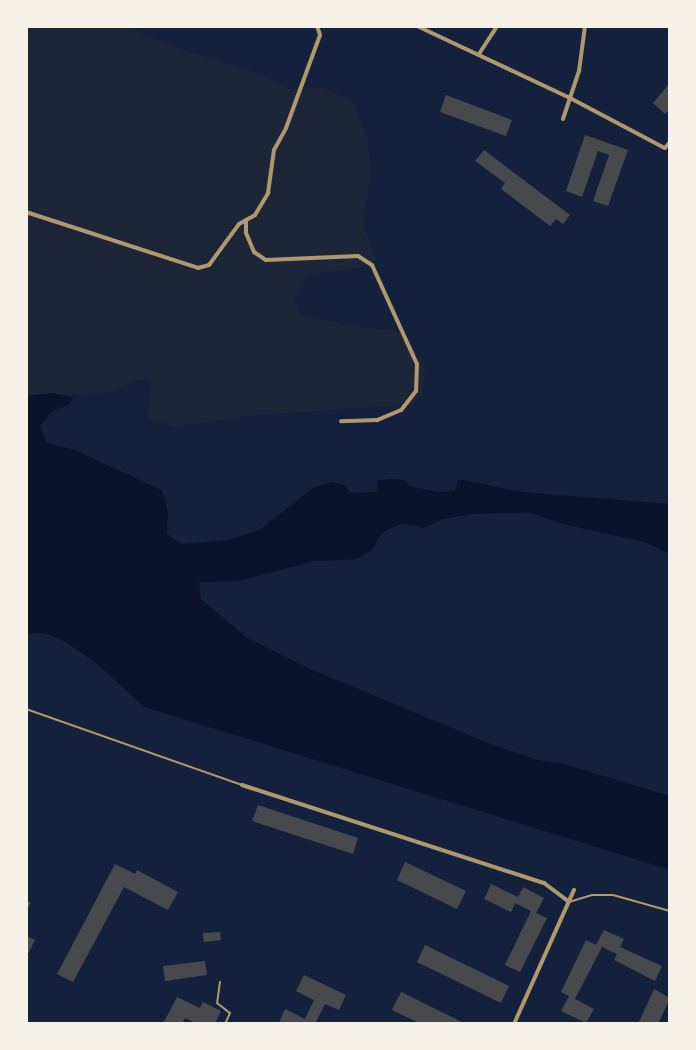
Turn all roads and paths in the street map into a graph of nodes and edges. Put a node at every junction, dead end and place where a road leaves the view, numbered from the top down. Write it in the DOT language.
graph roads {
  1 [pos="317,26"];
  2 [pos="417,26"];
  3 [pos="497,26"];
  4 [pos="585,26"];
  5 [pos="479,54"];
  6 [pos="570,98"];
  7 [pos="563,119"];
  8 [pos="670,142"];
  9 [pos="26,212"];
  10 [pos="246,220"];
  11 [pos="341,420"];
  12 [pos="26,709"];
  13 [pos="242,784"];
  14 [pos="574,890"];
  15 [pos="569,902"];
  16 [pos="670,911"];
  17 [pos="220,982"];
  18 [pos="225,1024"];
  19 [pos="514,1024"];
  1 -- 10 [label="street"];
  2 -- 5 [label="street"];
  3 -- 5 [label="street"];
  4 -- 6 [label="street"];
  5 -- 6 [label="street"];
  6 -- 7 [label="street"];
  6 -- 8 [label="street"];
  9 -- 10 [label="street"];
  10 -- 11 [label="street"];
  12 -- 13 [label="lane"];
  13 -- 15 [label="street"];
  14 -- 15 [label="street"];
  15 -- 16 [label="lane"];
  15 -- 19 [label="street"];
  17 -- 18 [label="lane"];
}
